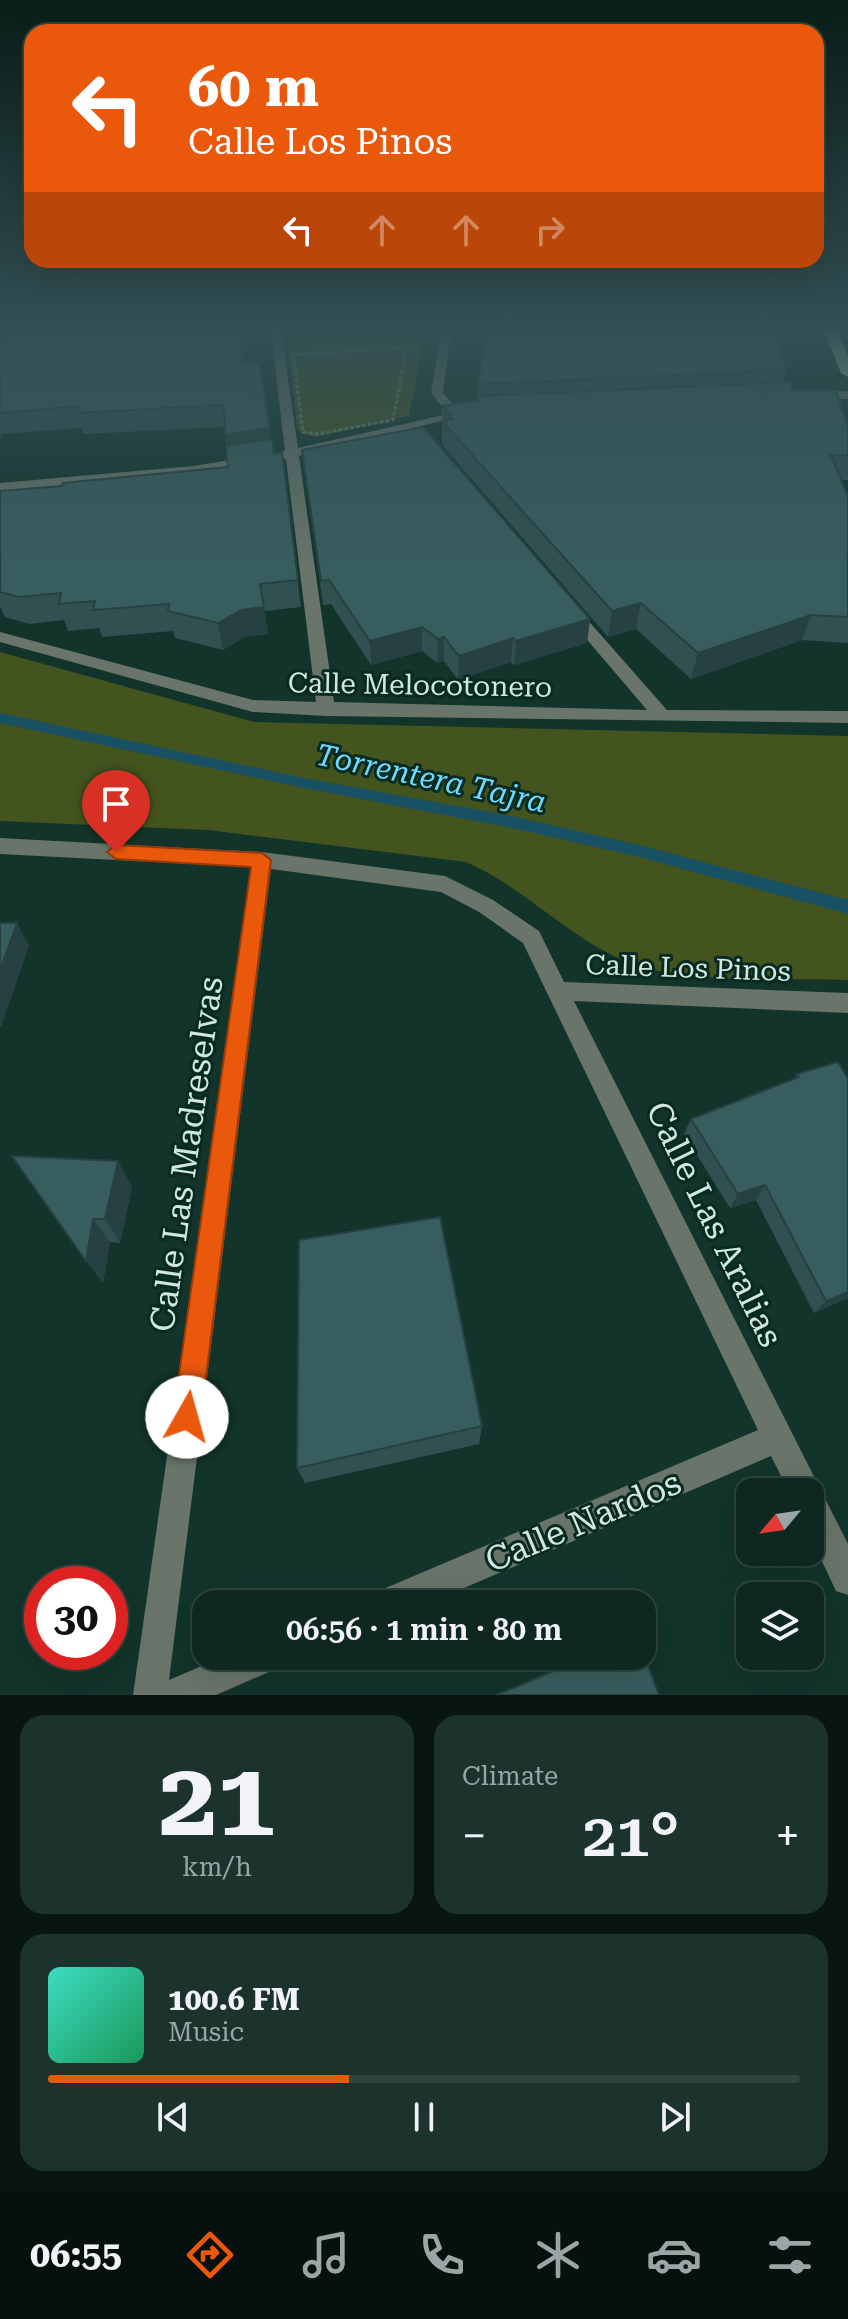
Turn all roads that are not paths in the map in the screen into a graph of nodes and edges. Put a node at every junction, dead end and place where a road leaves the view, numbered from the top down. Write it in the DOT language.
graph roads {
  1 [pos="286,410"];
  2 [pos="452,410"];
  3 [pos="477,412"];
  4 [pos="456,415"];
  5 [pos="291,454"];
  6 [pos="0,487"];
  7 [pos="558,596"];
  8 [pos="0,637"];
  9 [pos="326,710"];
  10 [pos="662,716"];
  11 [pos="848,717"];
  12 [pos="0,846"];
  13 [pos="262,860"];
  14 [pos="557,991"];
  15 [pos="848,1003"];
  16 [pos="778,1437"];
  17 [pos="798,1478"];
  18 [pos="824,1530"];
  19 [pos="848,1579"];
  20 [pos="421,1590"];
  21 [pos="233,1670"];
  22 [pos="150,1695"];
  23 [pos="175,1695"];
  1 -- 5 [label="street"];
  2 -- 4 [label="street"];
  3 -- 4 [label="street"];
  4 -- 5 [label="street"];
  5 -- 6 [label="street"];
  5 -- 9 [label="street"];
  7 -- 10 [label="street"];
  8 -- 9 [label="street, Calle Melocotonero"];
  9 -- 10 [label="street, Calle Melocotonero"];
  10 -- 11 [label="street, Calle Melocotonero"];
  12 -- 13 [label="street, Calle Los Pinos"];
  13 -- 14 [label="street, Calle Los Pinos"];
  13 -- 22 [label="street, Calle Las Madreselvas"];
  14 -- 15 [label="street, Calle Los Pinos"];
  14 -- 16 [label="street, Calle Las Aralias"];
  16 -- 17 [label="street, Calle Las Aralias"];
  16 -- 20 [label="street, Calle Nardos"];
  18 -- 19 [label="street"];
  21 -- 23 [label="street"];
}
